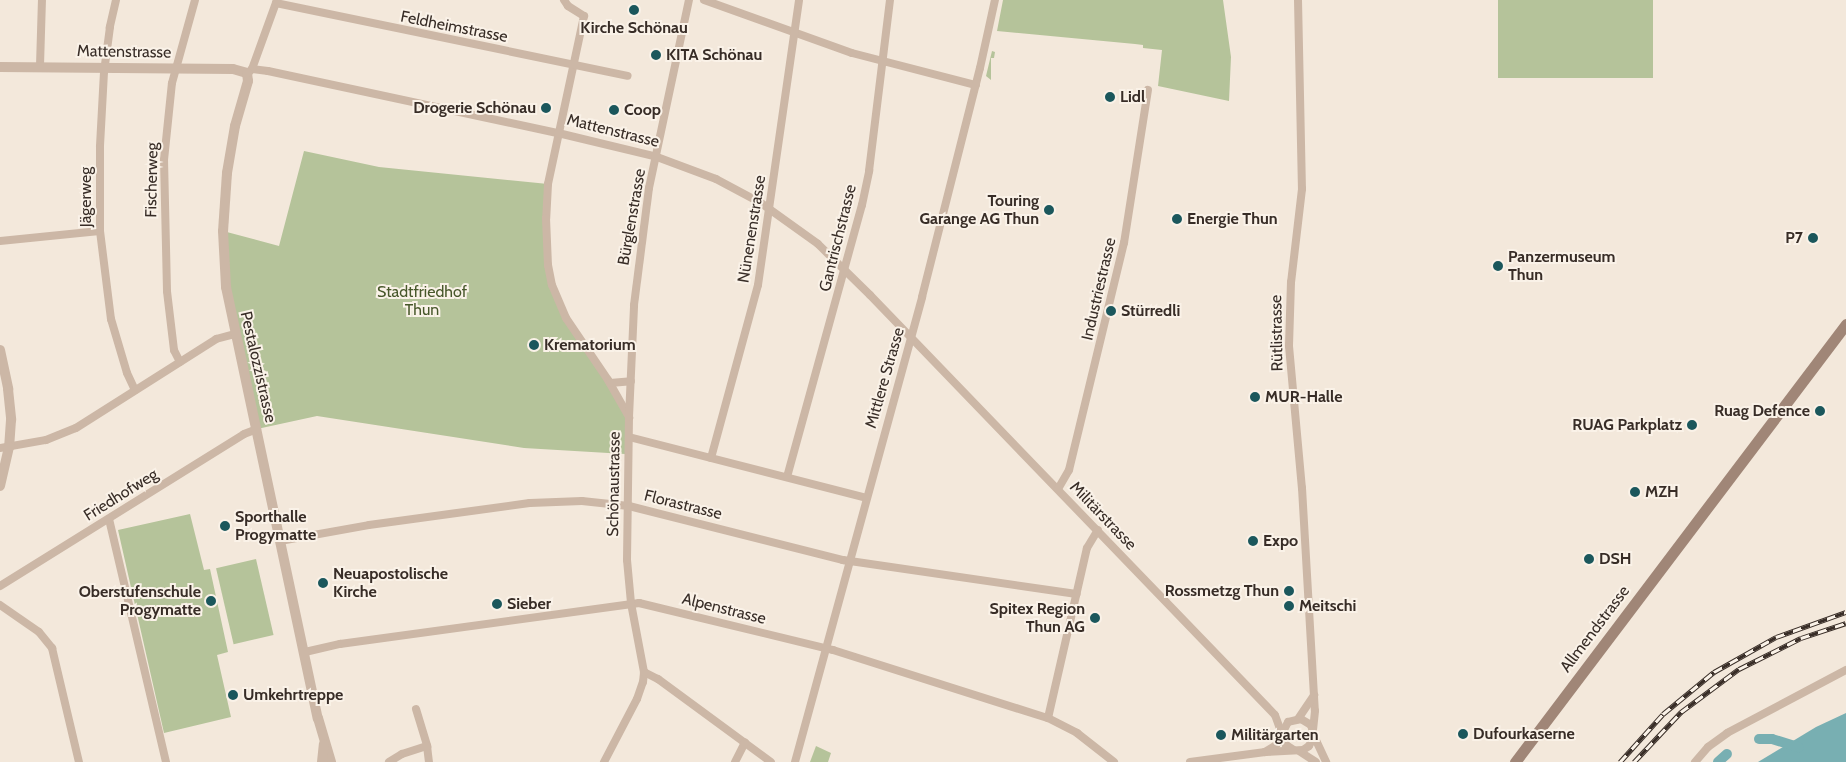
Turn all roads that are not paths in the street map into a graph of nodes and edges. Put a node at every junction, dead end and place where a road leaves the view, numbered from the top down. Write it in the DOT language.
graph roads {
  1 [pos="42,0"];
  2 [pos="116,0"];
  3 [pos="195,0"];
  4 [pos="564,0"];
  5 [pos="688,0"];
  6 [pos="704,0"];
  7 [pos="799,0"];
  8 [pos="890,0"];
  9 [pos="995,0"];
  10 [pos="1298,0"];
  11 [pos="276,2"];
  12 [pos="795,33"];
  13 [pos="883,63"];
  14 [pos="40,66"];
  15 [pos="572,66"];
  16 [pos="0,67"];
  17 [pos="105,68"];
  18 [pos="176,68"];
  19 [pos="250,71"];
  20 [pos="628,76"];
  21 [pos="976,85"];
  22 [pos="1148,90"];
  23 [pos="558,133"];
  24 [pos="657,157"];
  25 [pos="770,209"];
  26 [pos="100,231"];
  27 [pos="0,241"];
  28 [pos="845,271"];
  29 [pos="1846,324"];
  30 [pos="235,334"];
  31 [pos="910,337"];
  32 [pos="0,350"];
  33 [pos="180,362"];
  34 [pos="631,381"];
  35 [pos="610,382"];
  36 [pos="135,390"];
  37 [pos="629,417"];
  38 [pos="257,428"];
  39 [pos="629,437"];
  40 [pos="5,447"];
  41 [pos="711,458"];
  42 [pos="787,477"];
  43 [pos="0,486"];
  44 [pos="1058,489"];
  45 [pos="866,498"];
  46 [pos="629,506"];
  47 [pos="109,519"];
  48 [pos="1098,530"];
  49 [pos="280,541"];
  50 [pos="849,561"];
  51 [pos="0,586"];
  52 [pos="1077,594"];
  53 [pos="631,603"];
  54 [pos="0,605"];
  55 [pos="825,648"];
  56 [pos="305,652"];
  57 [pos="1846,670"];
  58 [pos="644,672"];
  59 [pos="1314,695"];
  60 [pos="416,709"];
  61 [pos="1275,715"];
  62 [pos="1048,718"];
  63 [pos="1295,719"];
  64 [pos="1314,733"];
  65 [pos="1282,735"];
  66 [pos="745,742"];
  67 [pos="324,744"];
  68 [pos="427,746"];
  69 [pos="1296,750"];
  70 [pos="1265,752"];
  71 [pos="79,762"];
  72 [pos="166,762"];
  73 [pos="322,762"];
  74 [pos="331,762"];
  75 [pos="389,762"];
  76 [pos="429,762"];
  77 [pos="604,762"];
  78 [pos="734,762"];
  79 [pos="771,762"];
  80 [pos="796,762"];
  81 [pos="1114,762"];
  82 [pos="1190,762"];
  83 [pos="1316,762"];
  84 [pos="1326,762"];
  85 [pos="1515,762"];
  86 [pos="1695,762"];
  1 -- 14 [label="street"];
  2 -- 17 [label="street, Jägerweg"];
  3 -- 18 [label="street, Fischerweg"];
  4 -- 15 [label="street"];
  5 -- 24 [label="street, Bürglenstrasse"];
  6 -- 12 [label="street"];
  7 -- 12 [label="street, Nünenenstrasse"];
  8 -- 13 [label="street, Gantrischstrasse"];
  9 -- 21 [label="street, Mittlere Strasse"];
  10 -- 59 [label="street, Rütlistrasse"];
  11 -- 15 [label="street, Feldheimstrasse"];
  11 -- 19 [label="street, Pestalozzistrasse"];
  12 -- 13 [label="street"];
  12 -- 25 [label="street, Nünenenstrasse"];
  13 -- 21 [label="street"];
  13 -- 28 [label="street, Gantrischstrasse"];
  14 -- 16 [label="street, Mattenstrasse"];
  14 -- 17 [label="street, Mattenstrasse"];
  15 -- 20 [label="street, Feldheimstrasse"];
  15 -- 23 [label="street"];
  17 -- 18 [label="street, Mattenstrasse"];
  17 -- 26 [label="street, Jägerweg"];
  18 -- 19 [label="street, Mattenstrasse"];
  18 -- 33 [label="street, Fischerweg"];
  19 -- 23 [label="street, Mattenstrasse"];
  19 -- 30 [label="street, Pestalozzistrasse"];
  21 -- 31 [label="street, Mittlere Strasse"];
  22 -- 44 [label="street, Industriestrasse"];
  23 -- 24 [label="street, Mattenstrasse"];
  23 -- 35 [label="street, Schönaustrasse"];
  24 -- 25 [label="street, Mattenstrasse"];
  24 -- 34 [label="street, Bürglenstrasse"];
  25 -- 28 [label="street, Mattenstrasse"];
  25 -- 41 [label="street, Nünenenstrasse"];
  26 -- 27 [label="street"];
  26 -- 36 [label="street, Jägerweg"];
  28 -- 31 [label="street, Mattenstrasse"];
  28 -- 42 [label="street, Gantrischstrasse"];
  29 -- 85 [label="main road, Allmendstrasse"];
  30 -- 33 [label="street"];
  30 -- 38 [label="street, Pestalozzistrasse"];
  31 -- 44 [label="street, Militärstrasse"];
  31 -- 45 [label="street, Mittlere Strasse"];
  32 -- 40 [label="street"];
  33 -- 36 [label="street"];
  34 -- 35 [label="street"];
  34 -- 37 [label="street, Bürglenstrasse"];
  35 -- 37 [label="street, Schönaustrasse"];
  36 -- 40 [label="street"];
  37 -- 39 [label="street, Schönaustrasse"];
  38 -- 47 [label="street, Friedhofweg"];
  38 -- 49 [label="street, Pestalozzistrasse"];
  39 -- 41 [label="street"];
  39 -- 46 [label="street, Schönaustrasse"];
  40 -- 43 [label="street"];
  41 -- 42 [label="street"];
  42 -- 45 [label="street"];
  44 -- 48 [label="street, Militärstrasse"];
  45 -- 50 [label="street, Mittlere Strasse"];
  46 -- 49 [label="street, Florastrasse"];
  46 -- 50 [label="street, Florastrasse"];
  46 -- 53 [label="street, Schönaustrasse"];
  47 -- 51 [label="street, Friedhofweg"];
  47 -- 72 [label="street"];
  48 -- 52 [label="street"];
  48 -- 61 [label="street, Militärstrasse"];
  49 -- 56 [label="street, Pestalozzistrasse"];
  50 -- 52 [label="street, Florastrasse"];
  50 -- 55 [label="street, Mittlere Strasse"];
  52 -- 62 [label="street"];
  53 -- 55 [label="street, Alpenstrasse"];
  53 -- 56 [label="street, Alpenstrasse"];
  53 -- 58 [label="street, Schönaustrasse"];
  54 -- 71 [label="street"];
  55 -- 62 [label="street, Alpenstrasse"];
  55 -- 80 [label="street, Mittlere Strasse"];
  56 -- 67 [label="street, Pestalozzistrasse"];
  57 -- 86 [label="street"];
  58 -- 66 [label="street"];
  58 -- 77 [label="street"];
  59 -- 63 [label="street"];
  59 -- 64 [label="street, Rütlistrasse"];
  60 -- 68 [label="street"];
  61 -- 63 [label="street"];
  61 -- 65 [label="street, Militärstrasse"];
  62 -- 81 [label="street, Alpenstrasse"];
  63 -- 64 [label="street"];
  63 -- 65 [label="street"];
  64 -- 69 [label="street"];
  64 -- 84 [label="street"];
  65 -- 69 [label="street"];
  65 -- 70 [label="street"];
  66 -- 78 [label="street"];
  66 -- 79 [label="street"];
  67 -- 73 [label="street, Pestalozzistrasse"];
  67 -- 74 [label="street, Pestalozzistrasse"];
  68 -- 75 [label="street"];
  68 -- 76 [label="street"];
  69 -- 70 [label="street"];
  69 -- 83 [label="street"];
  70 -- 82 [label="street"];
}
